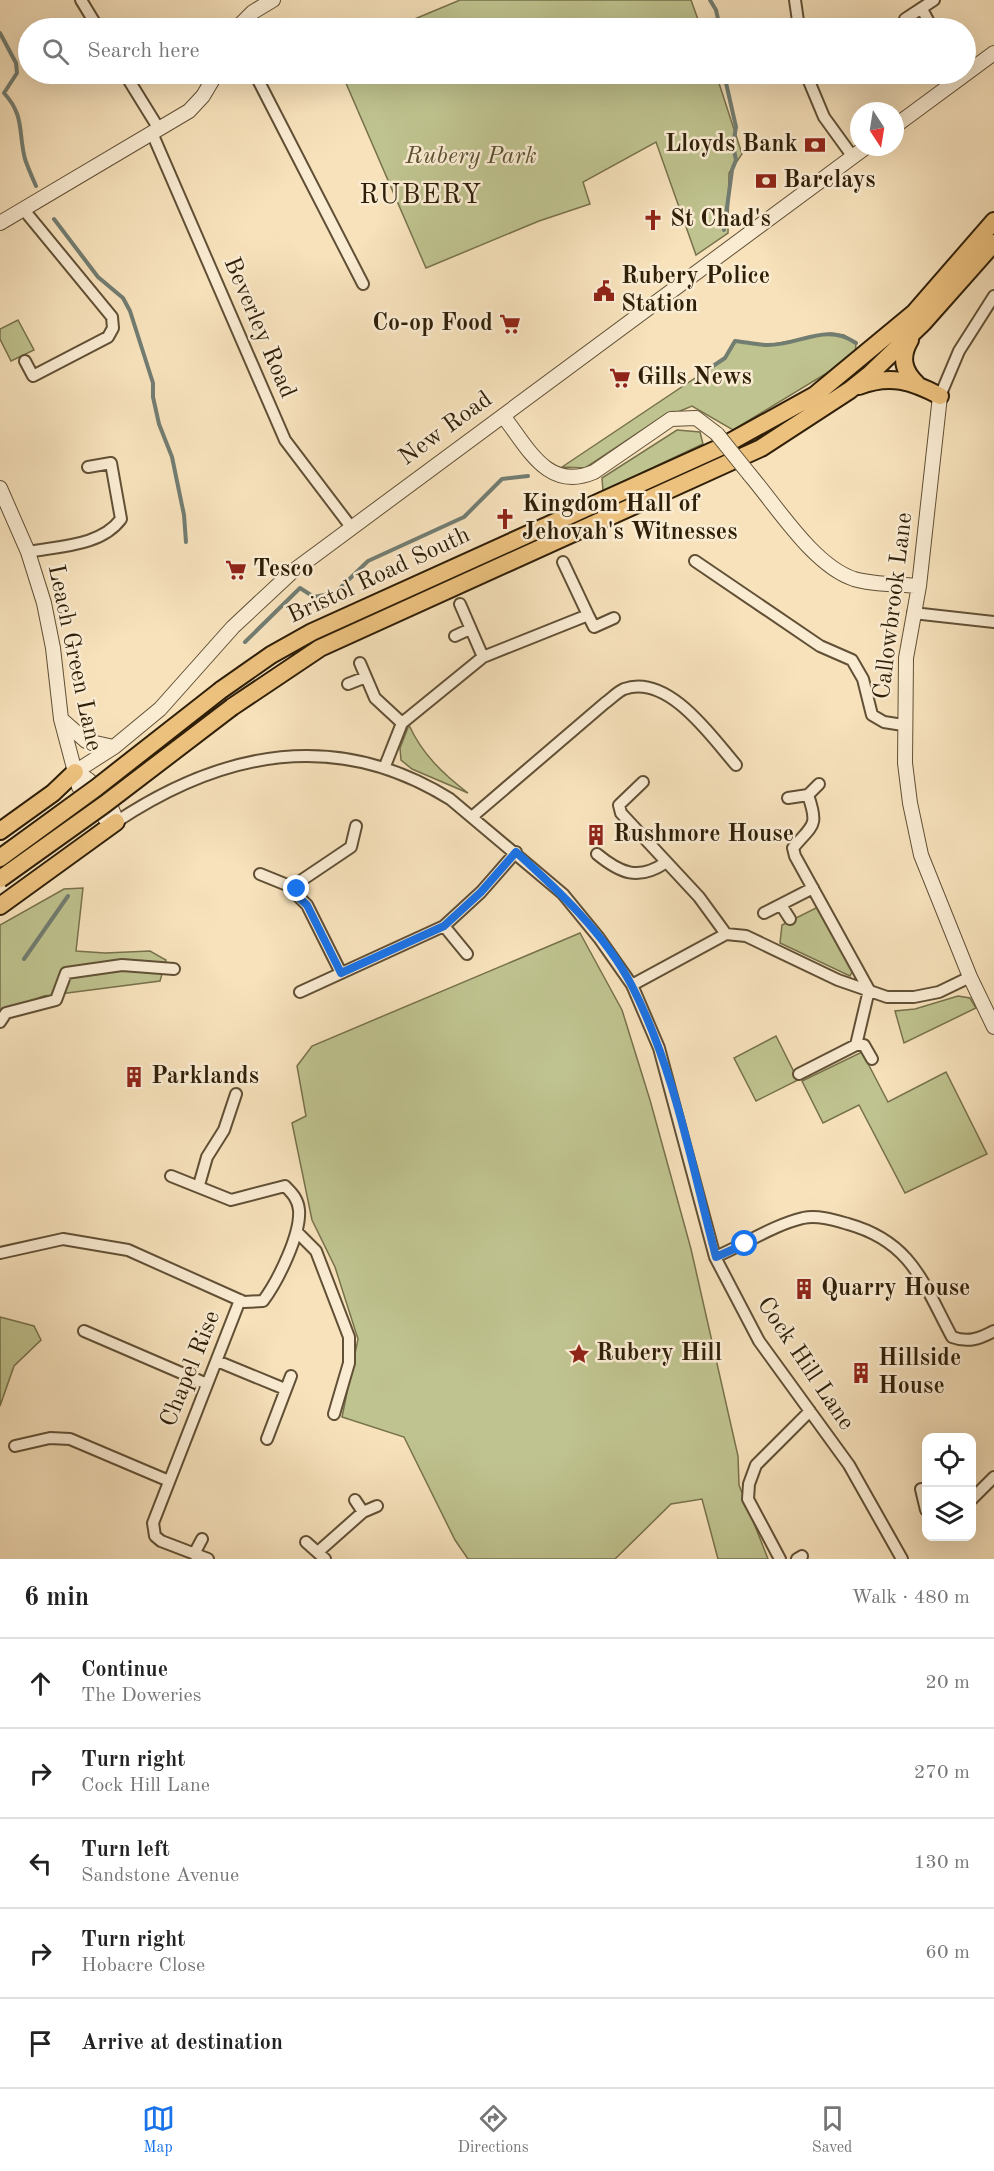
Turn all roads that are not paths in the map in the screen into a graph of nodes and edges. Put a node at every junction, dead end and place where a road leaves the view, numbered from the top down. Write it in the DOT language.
graph roads {
  1 [pos="81,0"];
  2 [pos="273,0"];
  3 [pos="795,0"];
  4 [pos="934,0"];
  5 [pos="922,9"];
  6 [pos="92,18"];
  7 [pos="248,18"];
  8 [pos="798,18"];
  9 [pos="907,18"];
  10 [pos="927,18"];
  11 [pos="994,53"];
  12 [pos="976,65"];
  13 [pos="130,84"];
  14 [pos="210,84"];
  15 [pos="260,84"];
  16 [pos="810,84"];
  17 [pos="948,84"];
  18 [pos="904,119"];
  19 [pos="155,131"];
  20 [pos="853,157"];
  21 [pos="24,210"];
  22 [pos="994,221"];
  23 [pos="0,223"];
  24 [pos="994,243"];
  25 [pos="363,284"];
  26 [pos="994,296"];
  27 [pos="923,323"];
  28 [pos="25,361"];
  29 [pos="917,384"];
  30 [pos="850,390"];
  31 [pos="940,396"];
  32 [pos="503,416"];
  33 [pos="88,467"];
  34 [pos="0,488"];
  35 [pos="351,526"];
  36 [pos="28,552"];
  37 [pos="695,561"];
  38 [pos="563,562"];
  39 [pos="919,586"];
  40 [pos="460,604"];
  41 [pos="913,613"];
  42 [pos="588,615"];
  43 [pos="614,618"];
  44 [pos="994,622"];
  45 [pos="470,629"];
  46 [pos="454,636"];
  47 [pos="483,657"];
  48 [pos="360,663"];
  49 [pos="366,677"];
  50 [pos="348,684"];
  51 [pos="61,719"];
  52 [pos="402,723"];
  53 [pos="903,725"];
  54 [pos="114,747"];
  55 [pos="736,765"];
  56 [pos="385,766"];
  57 [pos="75,772"];
  58 [pos="643,782"];
  59 [pos="819,784"];
  60 [pos="808,795"];
  61 [pos="788,798"];
  62 [pos="473,816"];
  63 [pos="116,822"];
  64 [pos="356,826"];
  65 [pos="0,831"];
  66 [pos="516,852"];
  67 [pos="597,854"];
  68 [pos="0,858"];
  69 [pos="665,863"];
  70 [pos="260,874"];
  71 [pos="0,879"];
  72 [pos="813,888"];
  73 [pos="297,889"];
  74 [pos="781,905"];
  75 [pos="0,906"];
  76 [pos="764,913"];
  77 [pos="790,919"];
  78 [pos="444,926"];
  79 [pos="726,934"];
  80 [pos="467,954"];
  81 [pos="174,969"];
  82 [pos="341,973"];
  83 [pos="970,977"];
  84 [pos="632,985"];
  85 [pos="869,990"];
  86 [pos="300,992"];
  87 [pos="2,1013"];
  88 [pos="994,1027"];
  89 [pos="856,1045"];
  90 [pos="872,1059"];
  91 [pos="799,1074"];
  92 [pos="236,1094"];
  93 [pos="171,1176"];
  94 [pos="199,1185"];
  95 [pos="297,1232"];
  96 [pos="0,1253"];
  97 [pos="716,1257"];
  98 [pos="240,1300"];
  99 [pos="84,1331"];
  100 [pos="994,1331"];
  101 [pos="217,1360"];
  102 [pos="291,1376"];
  103 [pos="207,1384"];
  104 [pos="285,1389"];
  105 [pos="810,1411"];
  106 [pos="334,1414"];
  107 [pos="267,1439"];
  108 [pos="15,1446"];
  109 [pos="994,1477"];
  110 [pos="169,1481"];
  111 [pos="921,1489"];
  112 [pos="976,1495"];
  113 [pos="355,1500"];
  114 [pos="922,1502"];
  115 [pos="377,1506"];
  116 [pos="363,1512"];
  117 [pos="202,1539"];
  118 [pos="306,1542"];
  119 [pos="194,1554"];
  120 [pos="322,1555"];
  121 [pos="208,1559"];
  122 [pos="780,1559"];
  123 [pos="902,1559"];
  1 -- 6 [label="street"];
  2 -- 7 [label="street"];
  3 -- 8 [label="street"];
  4 -- 5 [label="street"];
  5 -- 9 [label="street"];
  5 -- 10 [label="street"];
  11 -- 12 [label="street"];
  13 -- 19 [label="street, Beverley Road"];
  14 -- 19 [label="street"];
  15 -- 25 [label="street"];
  16 -- 20 [label="street"];
  17 -- 18 [label="street"];
  19 -- 21 [label="street"];
  19 -- 35 [label="street, Beverley Road"];
  20 -- 32 [label="street, New Road"];
  21 -- 23 [label="street"];
  21 -- 28 [label="street"];
  22 -- 68 [label="highway, Bristol Road South, bridge"];
  24 -- 27 [label="highway, Bristol Road South"];
  26 -- 31 [label="street, Callowbrook Lane"];
  27 -- 29 [label="highway"];
  27 -- 30 [label="highway, Bristol Road South"];
  29 -- 30 [label="highway"];
  29 -- 31 [label="highway"];
  30 -- 71 [label="highway, Bristol Road South, bridge"];
  31 -- 39 [label="street, Callowbrook Lane"];
  32 -- 35 [label="street, New Road"];
  32 -- 39 [label="street, bridge"];
  33 -- 36 [label="street"];
  34 -- 36 [label="street, Leach Green Lane"];
  35 -- 54 [label="street, New Road"];
  36 -- 51 [label="street, Leach Green Lane"];
  37 -- 53 [label="street"];
  38 -- 42 [label="street"];
  39 -- 41 [label="street, Callowbrook Lane"];
  40 -- 45 [label="street"];
  41 -- 44 [label="street"];
  41 -- 53 [label="street, Callowbrook Lane"];
  42 -- 43 [label="street"];
  42 -- 47 [label="street"];
  45 -- 46 [label="street"];
  45 -- 47 [label="street"];
  47 -- 52 [label="street"];
  48 -- 49 [label="street"];
  49 -- 50 [label="street"];
  49 -- 52 [label="street"];
  51 -- 54 [label="street"];
  51 -- 57 [label="street, Leach Green Lane"];
  52 -- 56 [label="street"];
  53 -- 83 [label="street, Callowbrook Lane"];
  54 -- 57 [label="street, New Road"];
  55 -- 62 [label="street"];
  56 -- 62 [label="street, Cock Hill Lane"];
  56 -- 63 [label="street, Cock Hill Lane"];
  57 -- 63 [label="street, Leach Green Lane"];
  57 -- 65 [label="highway"];
  58 -- 69 [label="street"];
  59 -- 60 [label="street"];
  60 -- 61 [label="street"];
  60 -- 72 [label="street"];
  62 -- 66 [label="street, Cock Hill Lane"];
  63 -- 75 [label="highway"];
  64 -- 73 [label="street"];
  66 -- 78 [label="street"];
  66 -- 84 [label="street, Cock Hill Lane"];
  67 -- 69 [label="street"];
  69 -- 79 [label="street"];
  70 -- 73 [label="street"];
  72 -- 74 [label="street"];
  72 -- 85 [label="street"];
  73 -- 82 [label="street"];
  74 -- 76 [label="street"];
  74 -- 77 [label="street"];
  78 -- 80 [label="street"];
  78 -- 82 [label="street"];
  79 -- 84 [label="street"];
  79 -- 85 [label="street"];
  81 -- 87 [label="street"];
  82 -- 86 [label="street"];
  83 -- 85 [label="street"];
  83 -- 88 [label="street, Callowbrook Lane"];
  84 -- 97 [label="street, Cock Hill Lane"];
  85 -- 89 [label="street"];
  89 -- 90 [label="street"];
  89 -- 91 [label="street"];
  92 -- 94 [label="street"];
  93 -- 94 [label="street"];
  94 -- 95 [label="street"];
  95 -- 98 [label="street"];
  95 -- 106 [label="street"];
  96 -- 98 [label="street, Chapel Rise"];
  97 -- 100 [label="street"];
  97 -- 105 [label="street, Cock Hill Lane"];
  98 -- 101 [label="street, Chapel Rise"];
  99 -- 103 [label="street"];
  101 -- 103 [label="street, Chapel Rise"];
  101 -- 104 [label="street"];
  102 -- 104 [label="street"];
  103 -- 110 [label="street, Chapel Rise"];
  104 -- 107 [label="street"];
  105 -- 122 [label="street"];
  105 -- 123 [label="street, Cock Hill Lane"];
  108 -- 110 [label="street"];
  109 -- 112 [label="street"];
  110 -- 119 [label="street, Chapel Rise"];
  111 -- 114 [label="street"];
  113 -- 116 [label="street"];
  115 -- 116 [label="street"];
  116 -- 120 [label="street"];
  117 -- 119 [label="street"];
  118 -- 120 [label="street"];
  119 -- 121 [label="street, Chapel Rise"];
}
